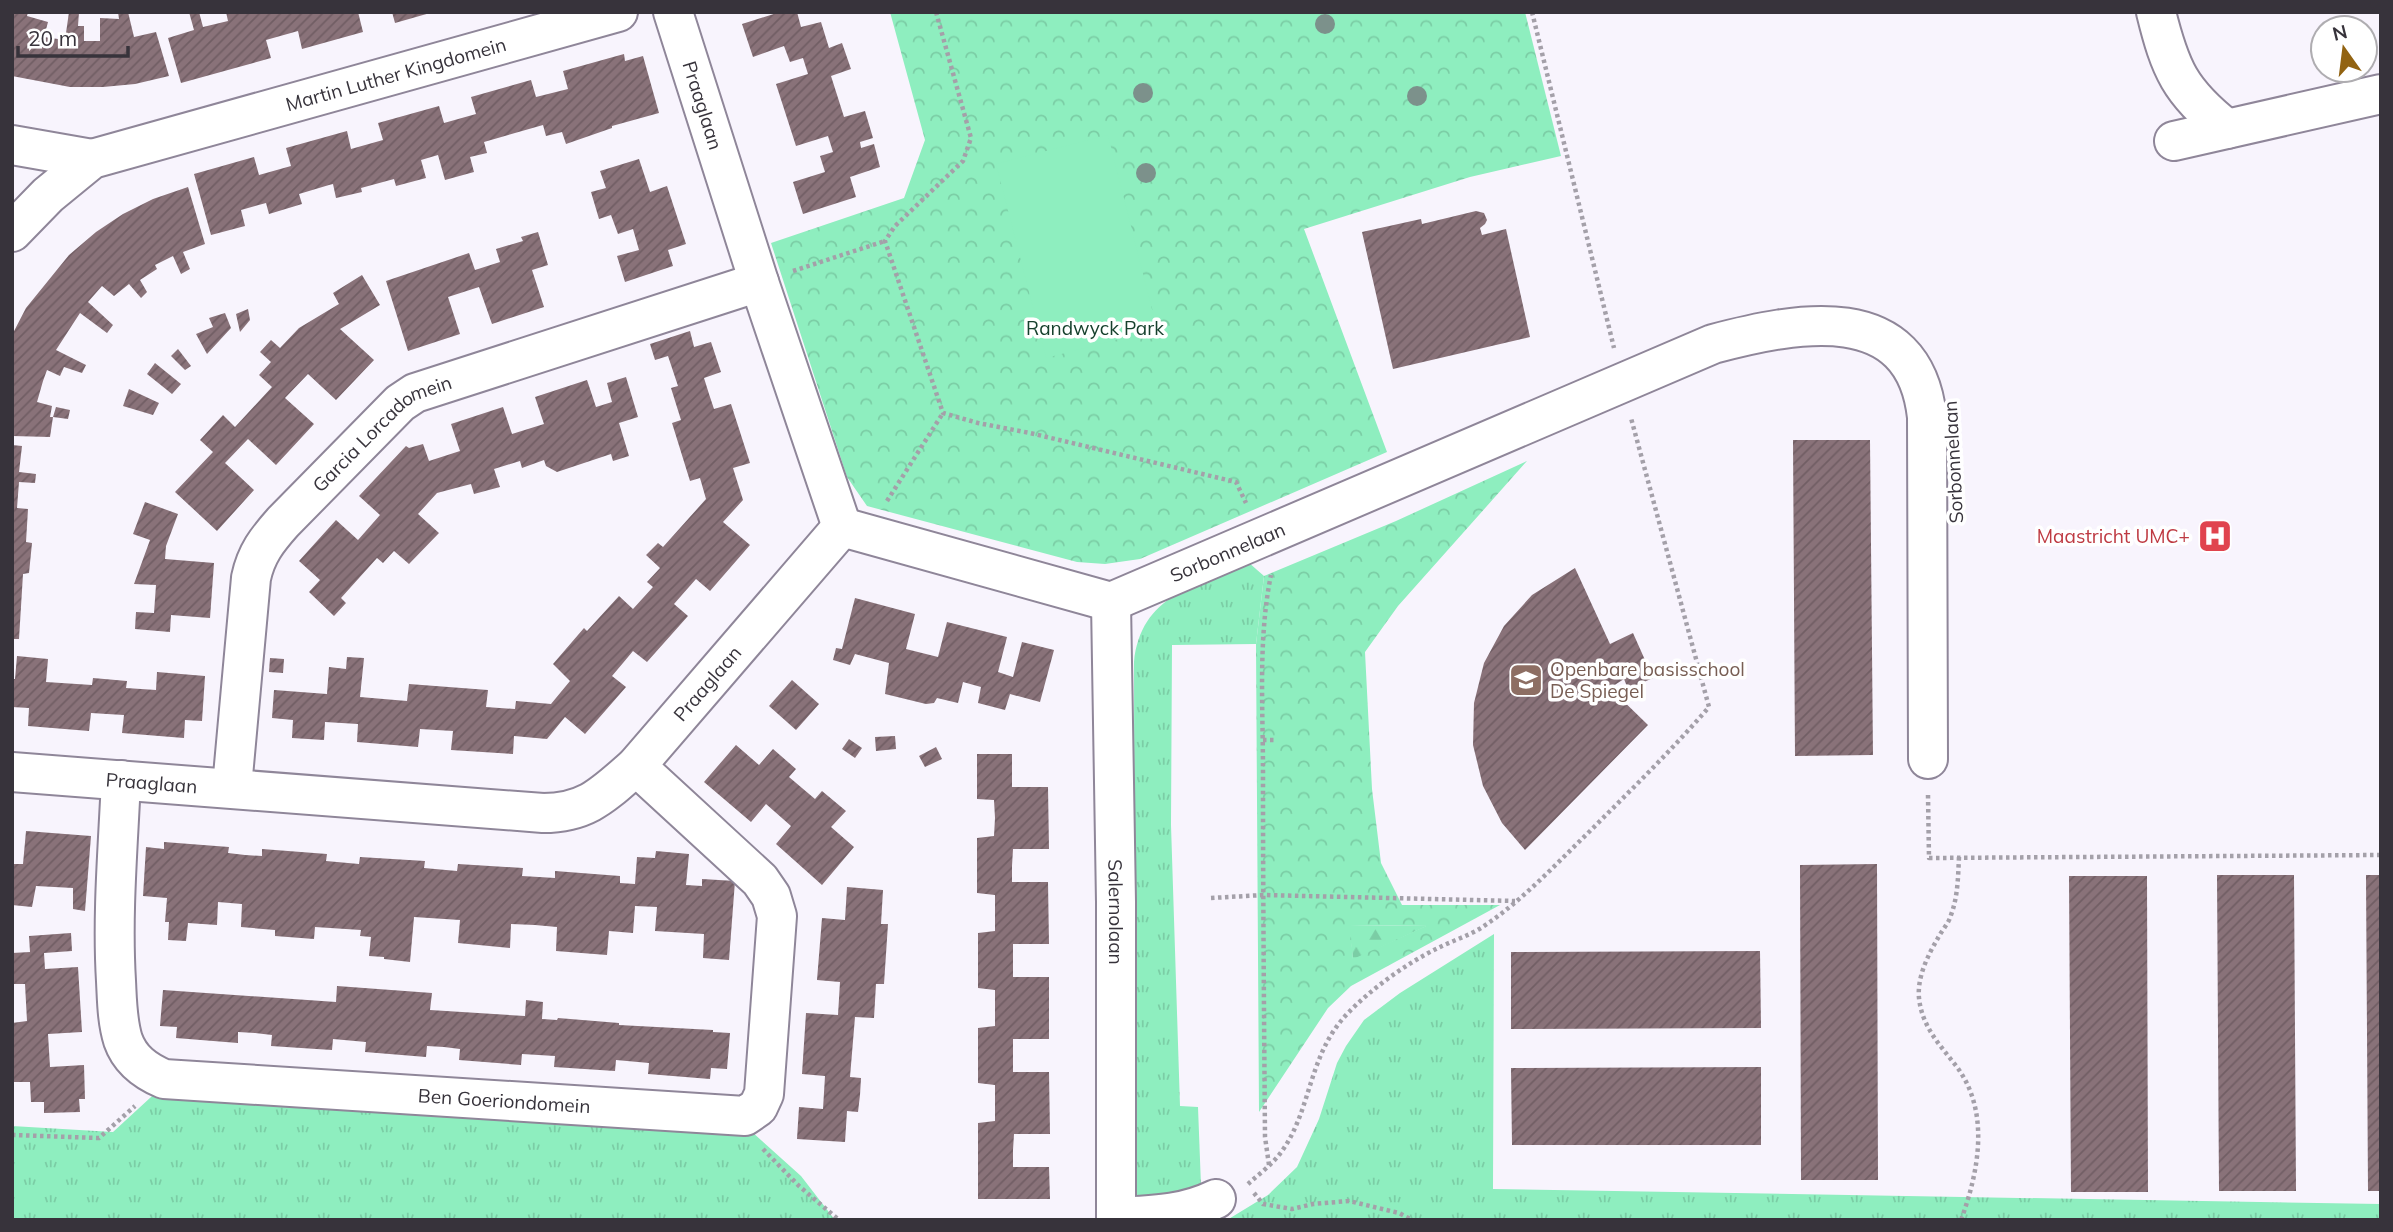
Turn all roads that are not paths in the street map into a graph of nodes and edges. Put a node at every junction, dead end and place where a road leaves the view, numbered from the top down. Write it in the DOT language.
graph roads {
  1 [pos="618,12"];
  2 [pos="673,12"];
  3 [pos="2156,12"];
  4 [pos="2381,94"];
  5 [pos="2227,129"];
  6 [pos="2174,141"];
  7 [pos="12,145"];
  8 [pos="92,159"];
  9 [pos="12,232"];
  10 [pos="759,282"];
  11 [pos="854,531"];
  12 [pos="1111,602"];
  13 [pos="1928,759"];
  14 [pos="636,766"];
  15 [pos="12,772"];
  16 [pos="121,780"];
  17 [pos="232,788"];
  18 [pos="1232,1192"];
  19 [pos="1116,1218"];
  1 -- 8 [label="street, Martin Luther Kingdomein"];
  2 -- 10 [label="street, Praaglaan"];
  3 -- 5 [label="street"];
  4 -- 5 [label="street"];
  5 -- 6 [label="street"];
  7 -- 8 [label="street"];
  8 -- 9 [label="street"];
  10 -- 11 [label="street, Praaglaan"];
  10 -- 17 [label="street, Garcia Lorcadomein"];
  11 -- 12 [label="street"];
  11 -- 14 [label="street, Praaglaan"];
  12 -- 13 [label="street, Sorbonnelaan"];
  12 -- 19 [label="street, Salernolaan"];
  14 -- 16 [label="street, Ben Goeriondomein"];
  14 -- 17 [label="street, Praaglaan"];
  15 -- 16 [label="street, Praaglaan"];
  16 -- 17 [label="street, Praaglaan"];
  18 -- 19 [label="street"];
}
